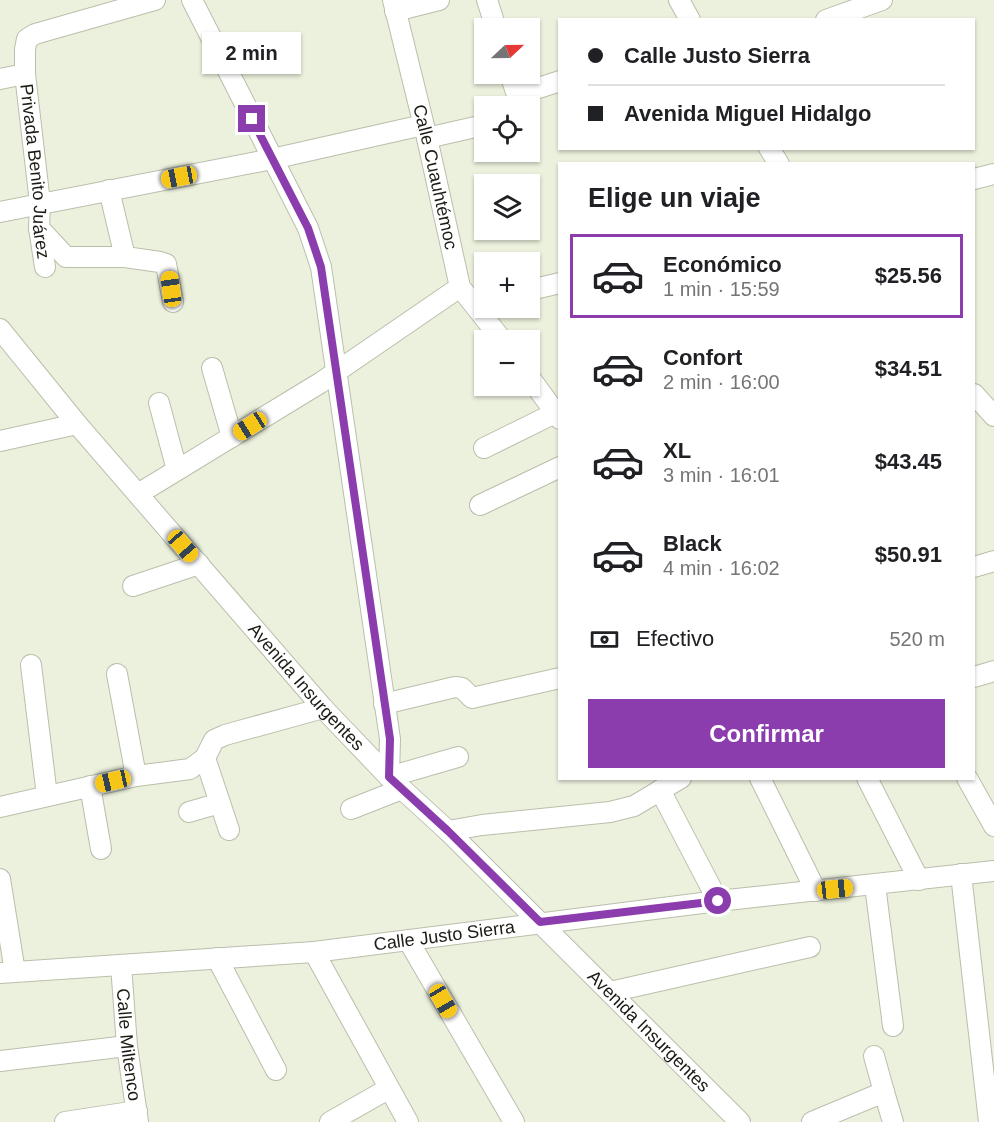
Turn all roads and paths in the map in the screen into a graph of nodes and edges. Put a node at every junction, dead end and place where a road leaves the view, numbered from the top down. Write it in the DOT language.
graph roads {
  1 [pos="155,0"];
  2 [pos="192,0"];
  3 [pos="440,0"];
  4 [pos="487,0"];
  5 [pos="679,0"];
  6 [pos="882,0"];
  7 [pos="394,6"];
  8 [pos="493,18"];
  9 [pos="689,18"];
  10 [pos="832,18"];
  11 [pos="25,74"];
  12 [pos="0,79"];
  13 [pos="558,82"];
  14 [pos="528,96"];
  15 [pos="474,126"];
  16 [pos="425,132"];
  17 [pos="272,159"];
  18 [pos="994,174"];
  19 [pos="975,179"];
  20 [pos="109,190"];
  21 [pos="40,203"];
  22 [pos="0,212"];
  23 [pos="39,228"];
  24 [pos="125,257"];
  25 [pos="45,267"];
  26 [pos="558,283"];
  27 [pos="460,287"];
  28 [pos="540,288"];
  29 [pos="474,298"];
  30 [pos="173,302"];
  31 [pos="0,329"];
  32 [pos="212,368"];
  33 [pos="336,373"];
  34 [pos="540,392"];
  35 [pos="975,395"];
  36 [pos="159,403"];
  37 [pos="557,416"];
  38 [pos="994,416"];
  39 [pos="77,424"];
  40 [pos="232,437"];
  41 [pos="0,441"];
  42 [pos="484,448"];
  43 [pos="558,468"];
  44 [pos="177,470"];
  45 [pos="138,494"];
  46 [pos="480,505"];
  47 [pos="994,561"];
  48 [pos="199,564"];
  49 [pos="975,567"];
  50 [pos="132,586"];
  51 [pos="31,664"];
  52 [pos="994,671"];
  53 [pos="117,674"];
  54 [pos="975,677"];
  55 [pos="558,678"];
  56 [pos="384,704"];
  57 [pos="323,708"];
  58 [pos="458,757"];
  59 [pos="205,758"];
  60 [pos="136,776"];
  61 [pos="678,780"];
  62 [pos="761,780"];
  63 [pos="868,780"];
  64 [pos="969,780"];
  65 [pos="395,783"];
  66 [pos="90,786"];
  67 [pos="660,790"];
  68 [pos="47,796"];
  69 [pos="220,802"];
  70 [pos="0,807"];
  71 [pos="351,809"];
  72 [pos="189,812"];
  73 [pos="994,826"];
  74 [pos="229,830"];
  75 [pos="448,831"];
  76 [pos="101,849"];
  77 [pos="994,871"];
  78 [pos="961,874"];
  79 [pos="0,879"];
  80 [pos="919,880"];
  81 [pos="875,885"];
  82 [pos="816,891"];
  83 [pos="718,901"];
  84 [pos="540,922"];
  85 [pos="408,940"];
  86 [pos="810,947"];
  87 [pos="314,952"];
  88 [pos="217,958"];
  89 [pos="121,965"];
  90 [pos="8,973"];
  91 [pos="610,992"];
  92 [pos="893,1026"];
  93 [pos="127,1047"];
  94 [pos="874,1056"];
  95 [pos="0,1061"];
  96 [pos="276,1070"];
  97 [pos="388,1089"];
  98 [pos="884,1092"];
  99 [pos="137,1116"];
  100 [pos="65,1122"];
  101 [pos="330,1122"];
  102 [pos="408,1122"];
  103 [pos="514,1122"];
  104 [pos="740,1122"];
  105 [pos="812,1122"];
  106 [pos="893,1122"];
  107 [pos="989,1122"];
  1 -- 11 [label="street, Privada Benito Juárez"];
  2 -- 17 [label="street"];
  3 -- 7 [label="street"];
  4 -- 8 [label="street"];
  5 -- 9 [label="street"];
  6 -- 10 [label="street"];
  7 -- 16 [label="street, Calle Cuauhtémoc"];
  11 -- 12 [label="street"];
  11 -- 21 [label="street, Privada Benito Juárez"];
  13 -- 14 [label="street"];
  15 -- 16 [label="street"];
  16 -- 17 [label="street"];
  16 -- 27 [label="street, Calle Cuauhtémoc"];
  17 -- 20 [label="street"];
  17 -- 33 [label="street"];
  18 -- 19 [label="street"];
  20 -- 21 [label="street"];
  20 -- 24 [label="street"];
  21 -- 22 [label="street"];
  21 -- 23 [label="street, Privada Benito Juárez"];
  23 -- 24 [label="street"];
  23 -- 25 [label="street, Privada Benito Juárez"];
  24 -- 30 [label="street"];
  26 -- 28 [label="street"];
  27 -- 29 [label="street, Calle Cuauhtémoc"];
  27 -- 33 [label="street"];
  31 -- 39 [label="street, Avenida Insurgentes"];
  32 -- 40 [label="street"];
  33 -- 40 [label="street"];
  33 -- 56 [label="street"];
  34 -- 37 [label="street"];
  35 -- 38 [label="street"];
  36 -- 44 [label="street"];
  37 -- 42 [label="street"];
  39 -- 41 [label="street"];
  39 -- 45 [label="street, Avenida Insurgentes"];
  40 -- 44 [label="street"];
  43 -- 46 [label="street"];
  44 -- 45 [label="street"];
  45 -- 48 [label="street, Avenida Insurgentes"];
  47 -- 49 [label="street"];
  48 -- 50 [label="street"];
  48 -- 57 [label="street, Avenida Insurgentes"];
  51 -- 68 [label="street"];
  52 -- 54 [label="street"];
  53 -- 60 [label="street"];
  55 -- 56 [label="street"];
  56 -- 65 [label="street"];
  57 -- 59 [label="street"];
  57 -- 65 [label="street, Avenida Insurgentes"];
  58 -- 65 [label="street"];
  59 -- 60 [label="street"];
  59 -- 69 [label="street"];
  60 -- 66 [label="street"];
  61 -- 67 [label="street"];
  62 -- 82 [label="street"];
  63 -- 80 [label="street"];
  64 -- 73 [label="street"];
  65 -- 71 [label="street"];
  65 -- 75 [label="street, Avenida Insurgentes"];
  66 -- 68 [label="street"];
  66 -- 76 [label="street"];
  67 -- 75 [label="street"];
  67 -- 83 [label="street"];
  68 -- 70 [label="street"];
  69 -- 72 [label="street"];
  69 -- 74 [label="street"];
  75 -- 84 [label="street, Avenida Insurgentes"];
  77 -- 78 [label="street, Calle Justo Sierra"];
  78 -- 80 [label="street, Calle Justo Sierra"];
  78 -- 107 [label="street"];
  79 -- 90 [label="street"];
  80 -- 81 [label="street, Calle Justo Sierra"];
  81 -- 82 [label="street, Calle Justo Sierra"];
  81 -- 92 [label="street"];
  82 -- 83 [label="street, Calle Justo Sierra"];
  83 -- 84 [label="street, Calle Justo Sierra"];
  84 -- 85 [label="street, Calle Justo Sierra"];
  84 -- 91 [label="street, Avenida Insurgentes"];
  85 -- 87 [label="street, Calle Justo Sierra"];
  85 -- 103 [label="street"];
  86 -- 91 [label="street"];
  87 -- 88 [label="street, Calle Justo Sierra"];
  87 -- 97 [label="street"];
  88 -- 89 [label="street, Calle Justo Sierra"];
  88 -- 96 [label="street"];
  89 -- 90 [label="street, Calle Justo Sierra"];
  89 -- 93 [label="street, Calle Miltenco"];
  91 -- 104 [label="street, Avenida Insurgentes"];
  93 -- 95 [label="street"];
  93 -- 99 [label="street, Calle Miltenco"];
  94 -- 98 [label="street"];
  97 -- 101 [label="street"];
  97 -- 102 [label="street"];
  98 -- 105 [label="street"];
  98 -- 106 [label="street"];
  99 -- 100 [label="street"];
}
